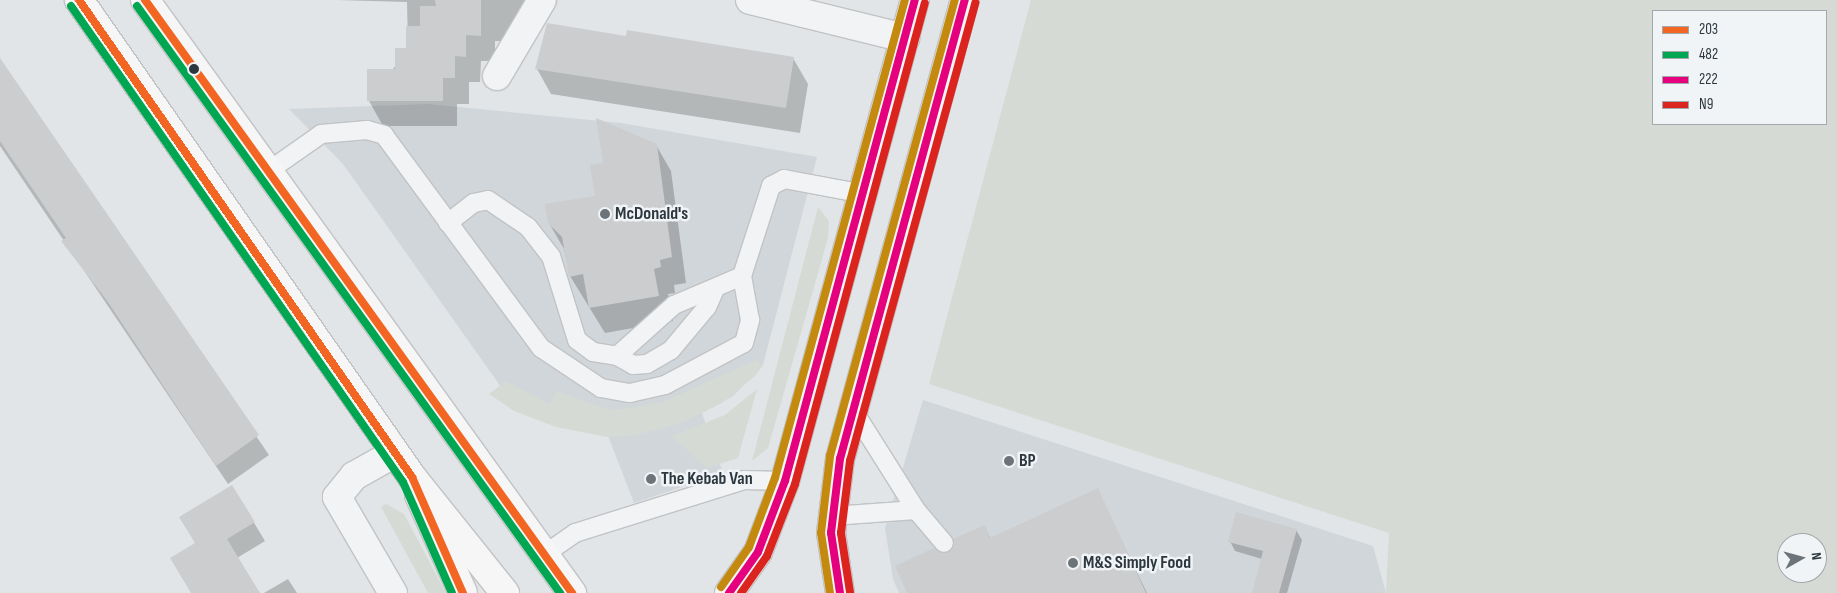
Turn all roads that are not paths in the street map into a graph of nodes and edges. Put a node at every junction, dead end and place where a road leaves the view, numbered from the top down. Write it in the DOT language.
graph roads {
  1 [pos="79,0"];
  2 [pos="145,0"];
  3 [pos="542,0"];
  4 [pos="750,0"];
  5 [pos="915,0"];
  6 [pos="965,0"];
  7 [pos="905,38"];
  8 [pos="497,76"];
  9 [pos="266,172"];
  10 [pos="864,194"];
  11 [pos="448,223"];
  12 [pos="742,276"];
  13 [pos="714,291"];
  14 [pos="617,356"];
  15 [pos="852,410"];
  16 [pos="395,453"];
  17 [pos="412,477"];
  18 [pos="785,481"];
  19 [pos="916,510"];
  20 [pos="832,516"];
  21 [pos="944,543"];
  22 [pos="545,554"];
  23 [pos="388,591"];
  24 [pos="463,593"];
  25 [pos="505,593"];
  26 [pos="572,593"];
  27 [pos="729,593"];
  28 [pos="840,593"];
  1 -- 16 [label="highway"];
  2 -- 9 [label="highway"];
  3 -- 8 [label="street"];
  4 -- 7 [label="street"];
  5 -- 7 [label="highway"];
  6 -- 15 [label="highway"];
  7 -- 10 [label="highway"];
  9 -- 11 [label="lane"];
  9 -- 22 [label="highway"];
  10 -- 12 [label="lane"];
  10 -- 18 [label="highway"];
  11 -- 12 [label="lane"];
  11 -- 14 [label="lane"];
  12 -- 13 [label="lane"];
  13 -- 14 [label="lane"];
  13 -- 14 [label="lane"];
  15 -- 19 [label="lane"];
  15 -- 20 [label="highway"];
  16 -- 17 [label="highway"];
  16 -- 23 [label="street"];
  17 -- 24 [label="highway"];
  17 -- 25 [label="highway"];
  18 -- 22 [label="lane"];
  18 -- 27 [label="highway"];
  19 -- 20 [label="lane"];
  19 -- 21 [label="lane"];
  20 -- 28 [label="highway"];
  22 -- 26 [label="highway"];
}
